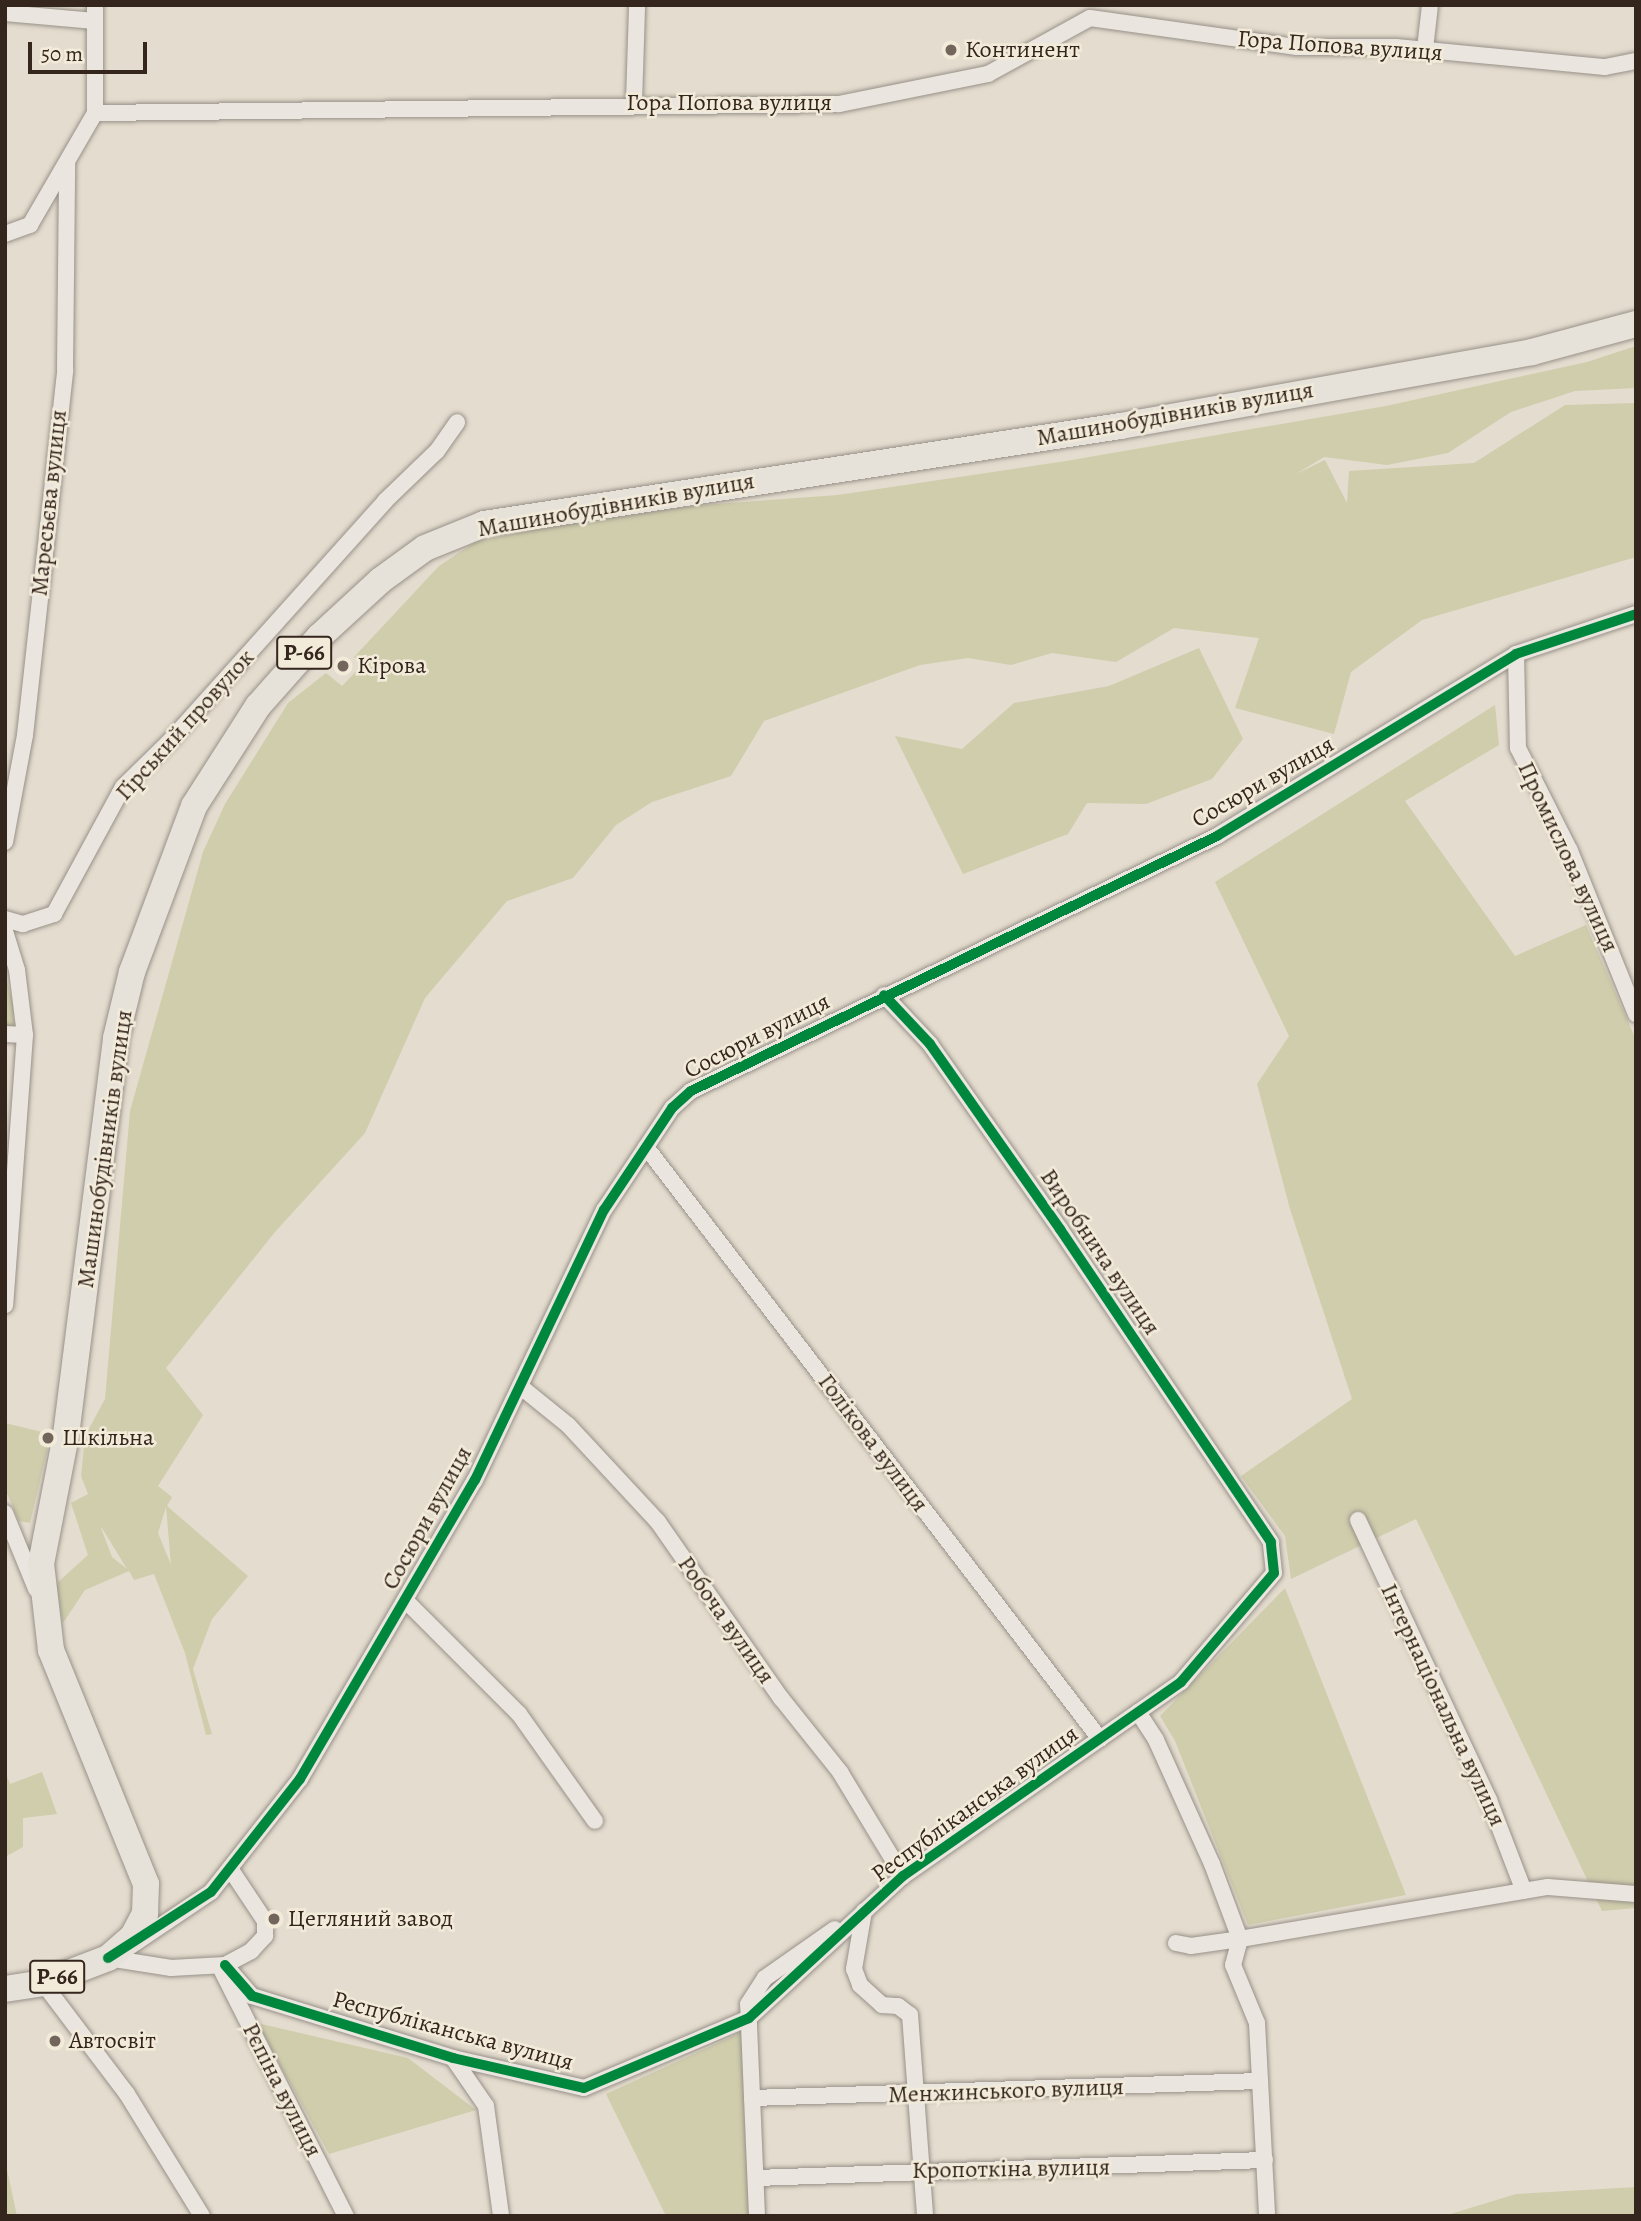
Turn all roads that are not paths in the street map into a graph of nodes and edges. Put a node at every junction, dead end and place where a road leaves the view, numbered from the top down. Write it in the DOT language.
graph roads {
  1 [pos="637,5"];
  2 [pos="1104,5"];
  3 [pos="1430,5"];
  4 [pos="5,13"];
  5 [pos="95,13"];
  6 [pos="1090,18"];
  7 [pos="1425,49"];
  8 [pos="1636,61"];
  9 [pos="634,103"];
  10 [pos="95,113"];
  11 [pos="67,162"];
  12 [pos="5,234"];
  13 [pos="1636,324"];
  14 [pos="457,422"];
  15 [pos="1636,614"];
  16 [pos="1516,654"];
  17 [pos="5,842"];
  18 [pos="5,919"];
  19 [pos="5,931"];
  20 [pos="884,995"];
  21 [pos="1636,1014"];
  22 [pos="5,1034"];
  23 [pos="26,1035"];
  24 [pos="646,1147"];
  25 [pos="5,1305"];
  26 [pos="521,1387"];
  27 [pos="5,1513"];
  28 [pos="1358,1520"];
  29 [pos="1271,1542"];
  30 [pos="405,1600"];
  31 [pos="42,1604"];
  32 [pos="1138,1713"];
  33 [pos="1100,1739"];
  34 [pos="595,1821"];
  35 [pos="231,1870"];
  36 [pos="903,1876"];
  37 [pos="1524,1891"];
  38 [pos="1636,1894"];
  39 [pos="864,1911"];
  40 [pos="1240,1940"];
  41 [pos="1176,1943"];
  42 [pos="108,1958"];
  43 [pos="222,1965"];
  44 [pos="43,1983"];
  45 [pos="5,1989"];
  46 [pos="749,2018"];
  47 [pos="453,2058"];
  48 [pos="1259,2081"];
  49 [pos="919,2095"];
  50 [pos="752,2098"];
  51 [pos="1265,2160"];
  52 [pos="924,2170"];
  53 [pos="756,2178"];
  54 [pos="202,2216"];
  55 [pos="345,2216"];
  56 [pos="501,2216"];
  57 [pos="757,2216"];
  58 [pos="925,2216"];
  59 [pos="1267,2216"];
  1 -- 9 [label="street"];
  2 -- 6 [label="street"];
  3 -- 7 [label="street"];
  4 -- 5 [label="street"];
  5 -- 10 [label="street"];
  6 -- 7 [label="street, Гора Попова вулиця"];
  6 -- 9 [label="street, Гора Попова вулиця"];
  7 -- 8 [label="street, Гора Попова вулиця"];
  9 -- 10 [label="street, Гора Попова вулиця"];
  10 -- 11 [label="street"];
  11 -- 12 [label="street"];
  11 -- 17 [label="street, Маресьєва вулиця"];
  13 -- 31 [label="main road, Машинобудівників вулиця / Р-66"];
  14 -- 18 [label="street, Гірський провулок"];
  15 -- 16 [label="street, Сосюри вулиця"];
  16 -- 20 [label="street, Сосюри вулиця"];
  16 -- 21 [label="street, Промислова вулиця"];
  19 -- 23 [label="street"];
  20 -- 24 [label="street, Сосюри вулиця"];
  20 -- 29 [label="street, Виробнича вулиця"];
  22 -- 23 [label="street"];
  23 -- 25 [label="street"];
  24 -- 26 [label="street, Сосюри вулиця"];
  24 -- 33 [label="street, Голікова вулиця"];
  26 -- 30 [label="street, Сосюри вулиця"];
  26 -- 36 [label="street, Робоча вулиця"];
  27 -- 31 [label="street"];
  28 -- 37 [label="street, Інтернаціональна вулиця"];
  29 -- 32 [label="street, Республіканська вулиця"];
  30 -- 34 [label="street"];
  30 -- 35 [label="street, Сосюри вулиця"];
  31 -- 42 [label="main road, Машинобудівників вулиця / Р-66"];
  32 -- 33 [label="street, Республіканська вулиця"];
  32 -- 40 [label="street"];
  33 -- 36 [label="street, Республіканська вулиця"];
  35 -- 42 [label="street, Сосюри вулиця"];
  35 -- 43 [label="street"];
  36 -- 39 [label="street, Республіканська вулиця"];
  37 -- 38 [label="street"];
  37 -- 40 [label="street"];
  39 -- 46 [label="street, Республіканська вулиця"];
  39 -- 49 [label="street"];
  40 -- 41 [label="street"];
  40 -- 48 [label="street"];
  42 -- 43 [label="street"];
  42 -- 44 [label="main road, Сосюри вулиця / Р-66"];
  43 -- 47 [label="street, Республіканська вулиця"];
  43 -- 55 [label="street, Рєпіна вулиця"];
  44 -- 45 [label="main road, Сосюри вулиця / Р-66"];
  44 -- 54 [label="street"];
  46 -- 47 [label="street, Республіканська вулиця"];
  46 -- 50 [label="street"];
  47 -- 56 [label="street"];
  48 -- 49 [label="street, Менжинського вулиця"];
  48 -- 51 [label="street"];
  49 -- 50 [label="street, Менжинського вулиця"];
  49 -- 52 [label="street"];
  50 -- 53 [label="street"];
  51 -- 52 [label="street, Кропоткіна вулиця"];
  51 -- 59 [label="street"];
  52 -- 53 [label="street, Кропоткіна вулиця"];
  52 -- 58 [label="street"];
  53 -- 57 [label="street"];
}
